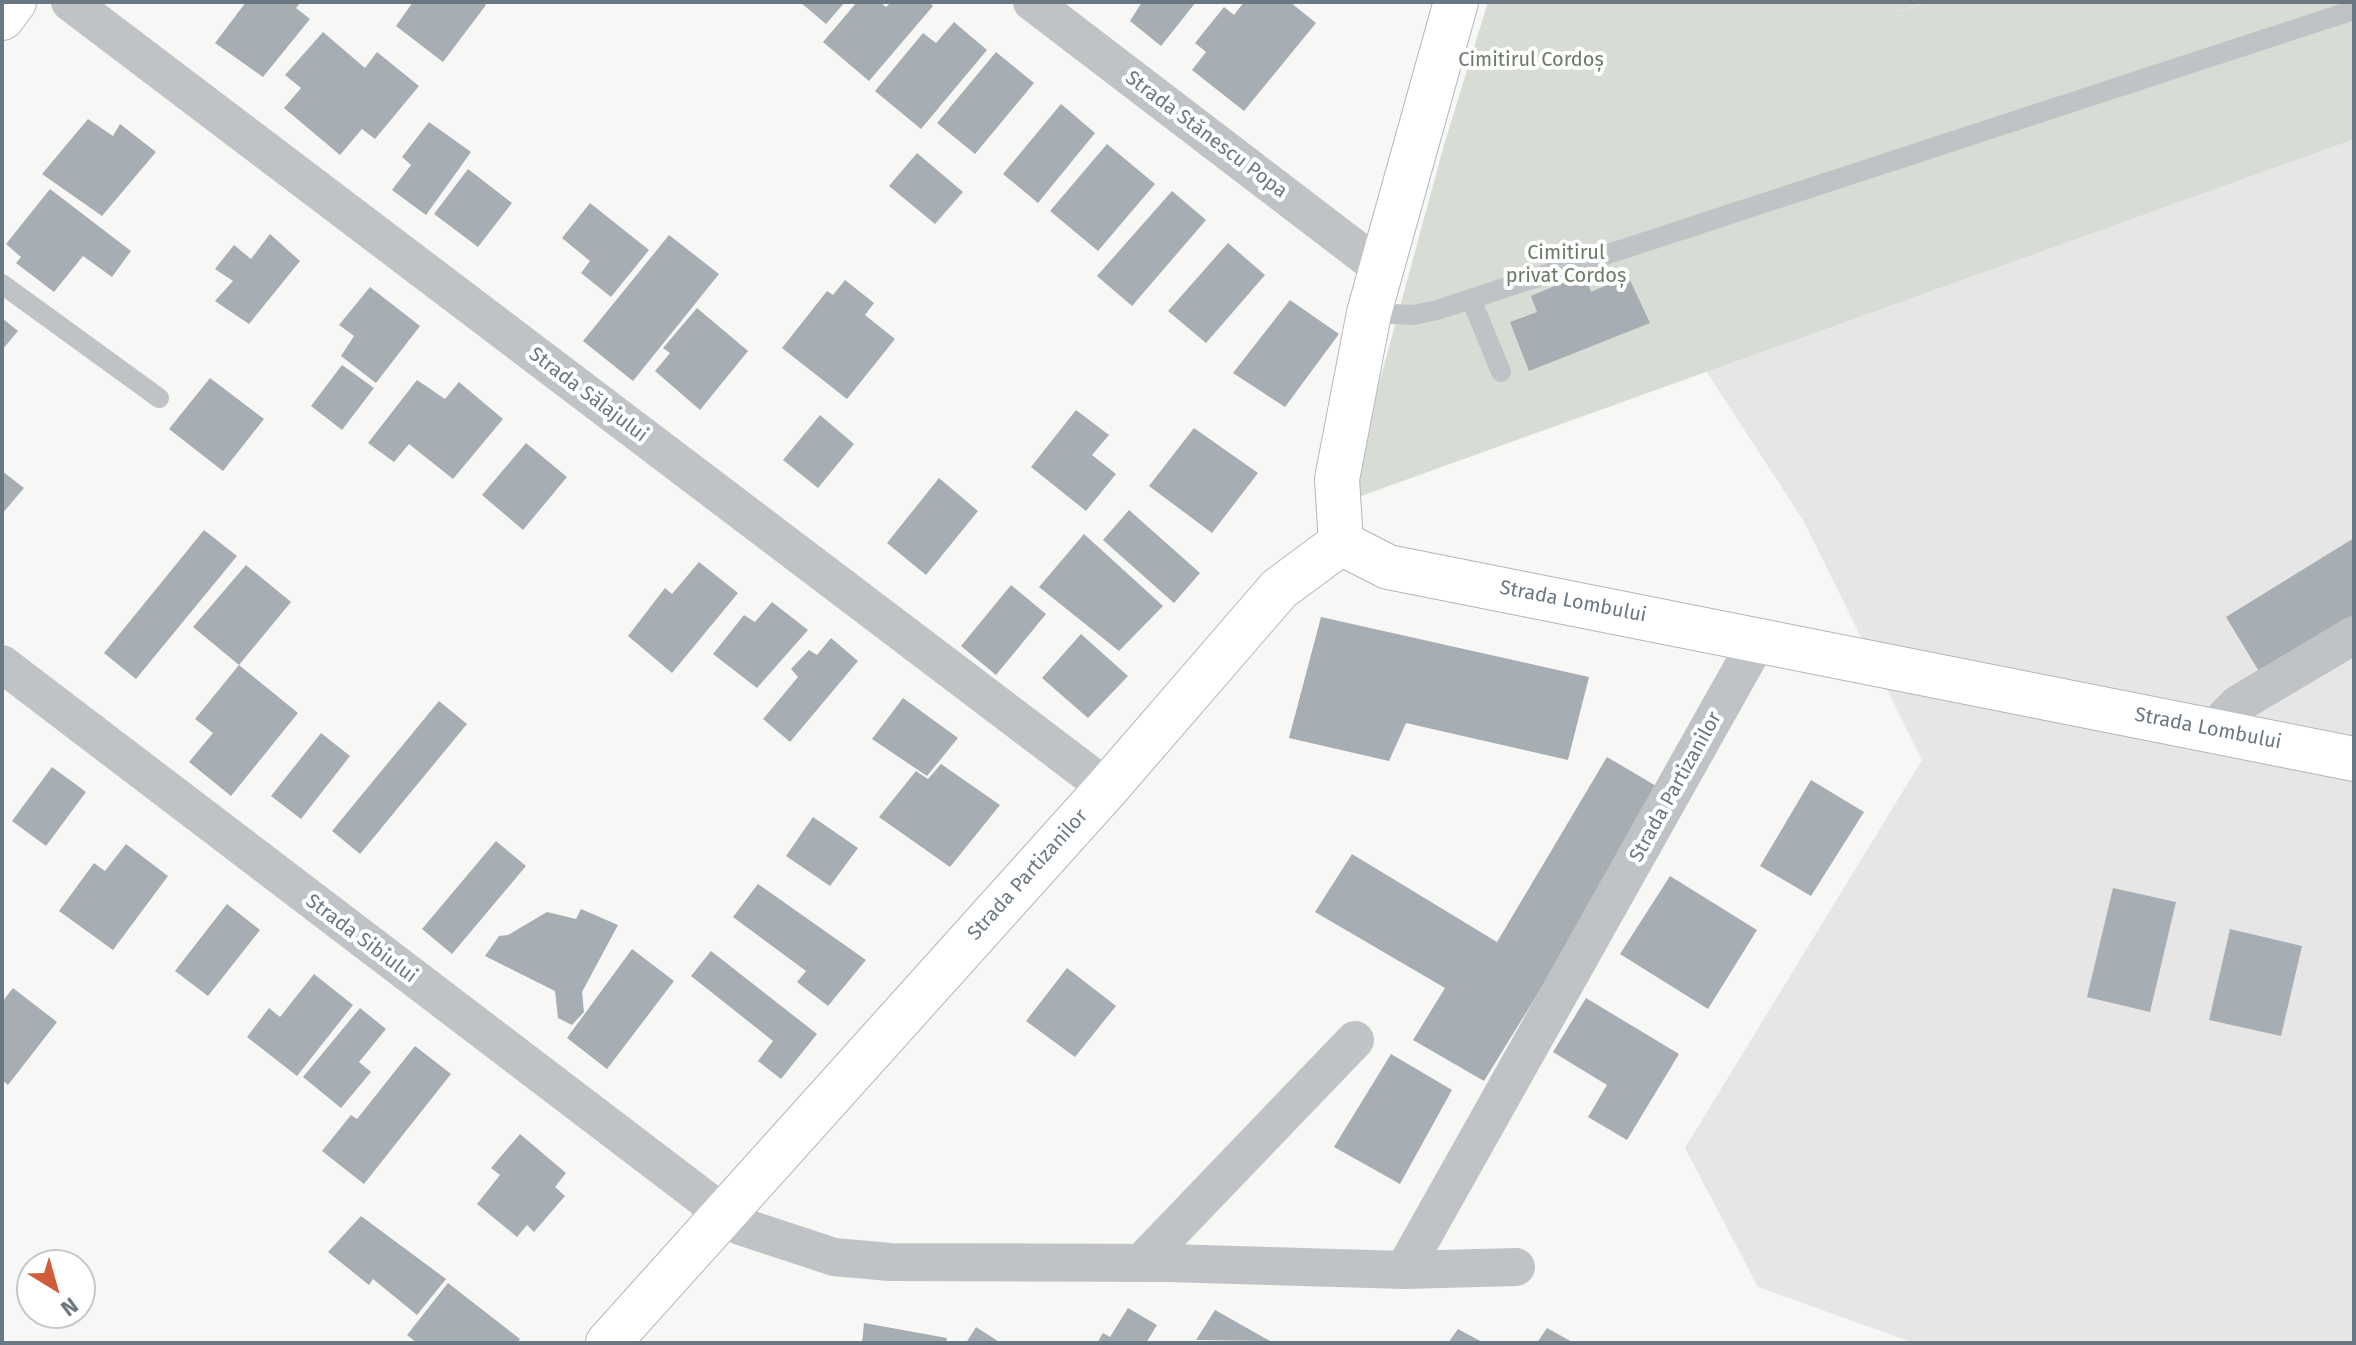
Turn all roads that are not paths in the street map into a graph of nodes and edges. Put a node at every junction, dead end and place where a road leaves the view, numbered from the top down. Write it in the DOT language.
graph roads {
  1 [pos="14,2"];
  2 [pos="70,2"];
  3 [pos="1032,2"];
  4 [pos="1456,2"];
  5 [pos="2354,10"];
  6 [pos="2,18"];
  7 [pos="1379,267"];
  8 [pos="2,284"];
  9 [pos="1471,299"];
  10 [pos="1369,313"];
  11 [pos="1501,372"];
  12 [pos="159,398"];
  13 [pos="1341,543"];
  14 [pos="2354,635"];
  15 [pos="1759,638"];
  16 [pos="2,664"];
  17 [pos="2213,730"];
  18 [pos="2354,759"];
  19 [pos="1107,788"];
  20 [pos="1355,1040"];
  21 [pos="720,1214"];
  22 [pos="1141,1263"];
  23 [pos="1516,1267"];
  24 [pos="1404,1270"];
  25 [pos="608,1343"];
  1 -- 6 [label="street"];
  2 -- 19 [label="street, Strada Sălajului"];
  3 -- 7 [label="street, Strada Stănescu Popa"];
  4 -- 7 [label="street"];
  5 -- 9 [label="lane"];
  7 -- 10 [label="street"];
  8 -- 12 [label="lane"];
  9 -- 10 [label="lane"];
  9 -- 11 [label="lane"];
  10 -- 13 [label="street"];
  13 -- 15 [label="street, Strada Lombului"];
  13 -- 19 [label="street, Strada Partizanilor"];
  14 -- 17 [label="street"];
  15 -- 17 [label="street, Strada Lombului"];
  15 -- 24 [label="street, Strada Partizanilor"];
  16 -- 21 [label="street, Strada Sibiului"];
  17 -- 18 [label="street, Strada Lombului"];
  19 -- 21 [label="street, Strada Partizanilor"];
  20 -- 22 [label="street"];
  21 -- 22 [label="street"];
  21 -- 25 [label="street, Strada Partizanilor"];
  22 -- 24 [label="street"];
  23 -- 24 [label="street"];
}
